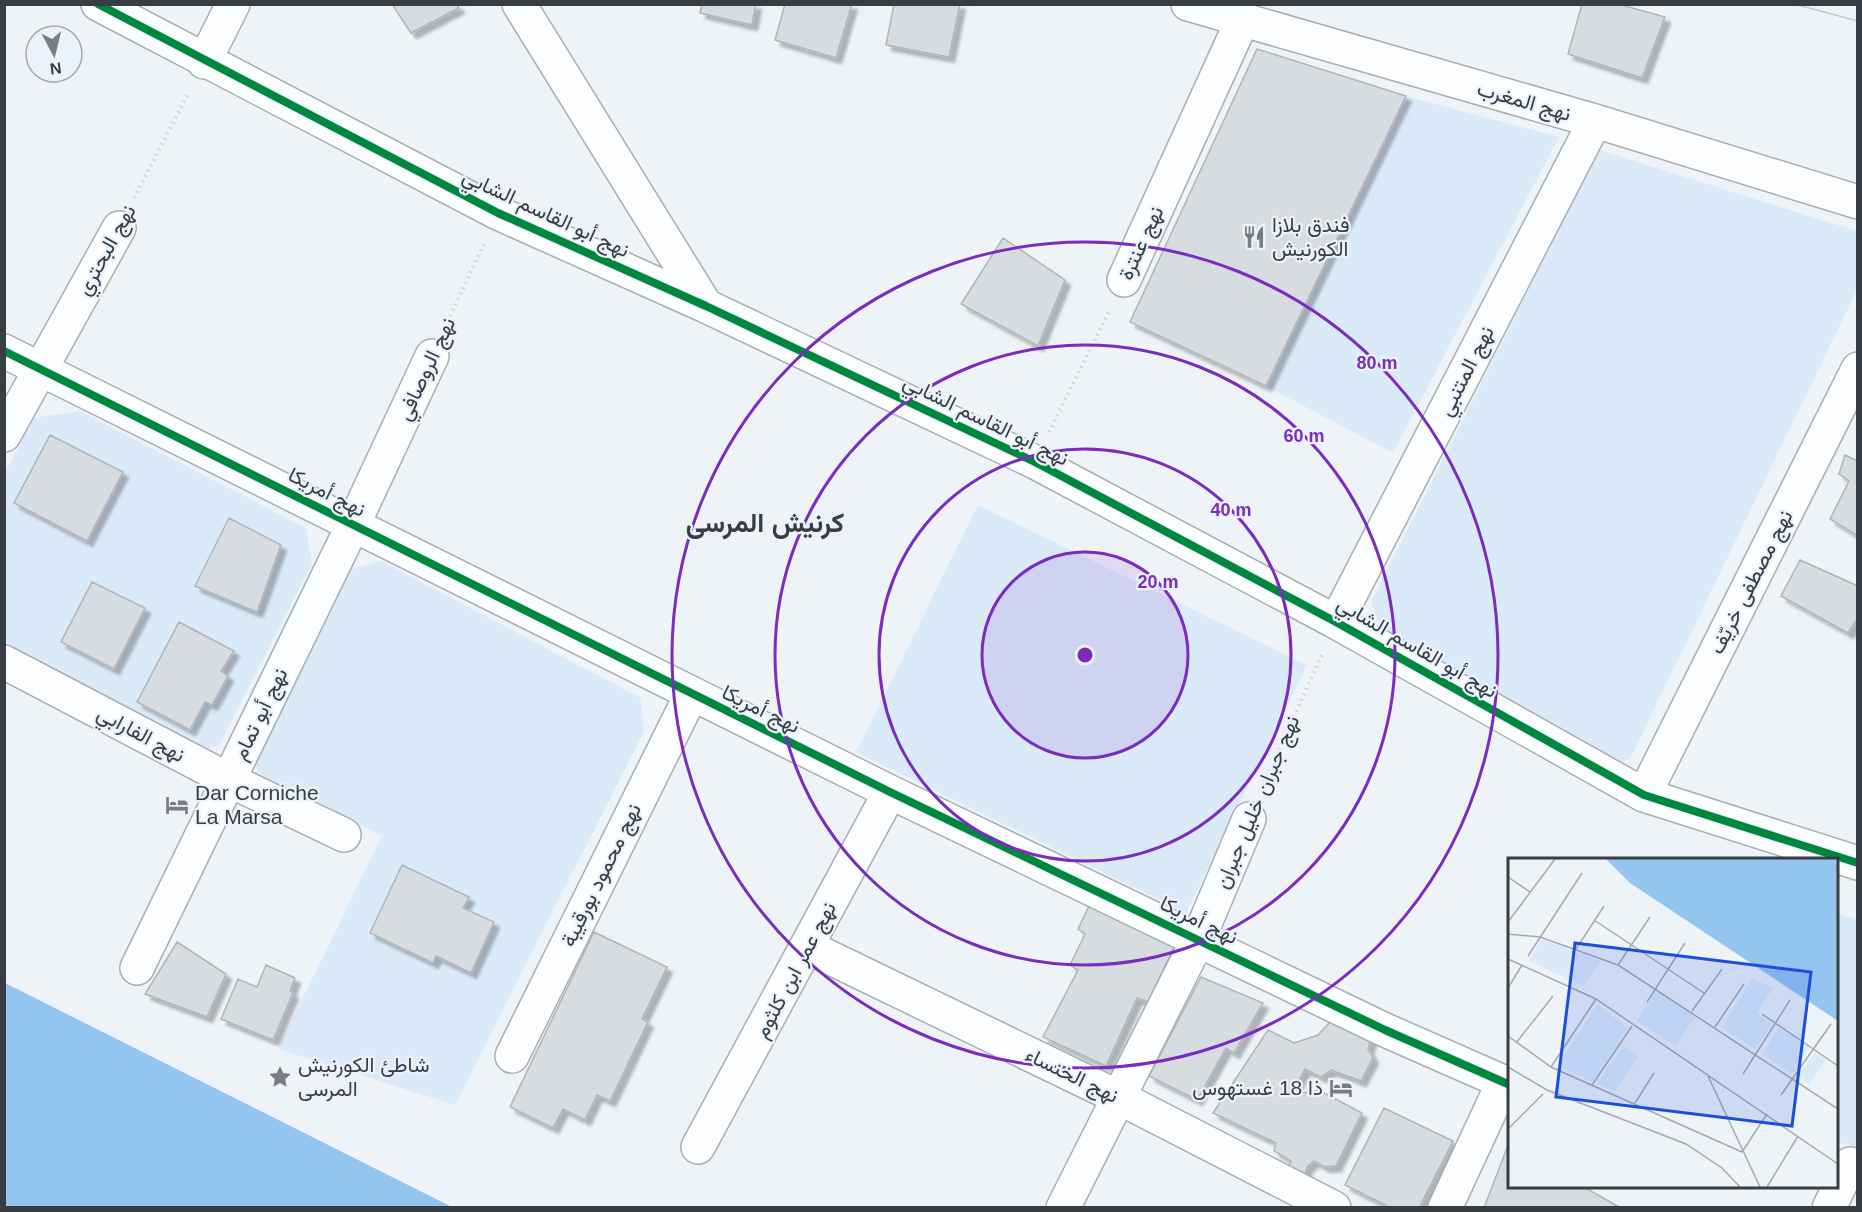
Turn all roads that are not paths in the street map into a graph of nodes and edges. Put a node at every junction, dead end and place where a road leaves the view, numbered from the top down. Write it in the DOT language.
graph roads {
  1 [pos="98,4"];
  2 [pos="233,4"];
  3 [pos="519,4"];
  4 [pos="1188,4"];
  5 [pos="1242,21"];
  6 [pos="204,62"];
  7 [pos="1595,121"];
  8 [pos="1857,202"];
  9 [pos="119,228"];
  10 [pos="1124,280"];
  11 [pos="706,306"];
  12 [pos="4,351"];
  13 [pos="432,356"];
  14 [pos="39,368"];
  15 [pos="1857,369"];
  16 [pos="4,435"];
  17 [pos="353,525"];
  18 [pos="1336,622"];
  19 [pos="4,663"];
  20 [pos="691,695"];
  21 [pos="228,780"];
  22 [pos="890,792"];
  23 [pos="1644,795"];
  24 [pos="1249,819"];
  25 [pos="344,835"];
  26 [pos="1857,863"];
  27 [pos="1198,940"];
  28 [pos="808,947"];
  29 [pos="137,968"];
  30 [pos="512,1056"];
  31 [pos="1506,1084"];
  32 [pos="1118,1097"];
  33 [pos="698,1147"];
  34 [pos="1848,1164"];
  35 [pos="1838,1187"];
  36 [pos="1838,1188"];
  37 [pos="1063,1208"];
  38 [pos="1334,1208"];
  39 [pos="1445,1208"];
  40 [pos="1829,1208"];
  1 -- 6 [label="street, نهج أبو القاسم الشابي"];
  2 -- 6 [label="street"];
  3 -- 11 [label="street"];
  4 -- 5 [label="street, نهج المغرب"];
  5 -- 7 [label="street, نهج المغرب"];
  5 -- 10 [label="street, نهج عنترة"];
  6 -- 11 [label="street, نهج أبو القاسم الشابي"];
  7 -- 8 [label="street, نهج المغرب"];
  7 -- 18 [label="street, نهج المتنبي"];
  9 -- 14 [label="street, نهج البحتري"];
  11 -- 18 [label="street, نهج أبو القاسم الشابي"];
  12 -- 14 [label="street, نهج أمريكا"];
  13 -- 17 [label="street, نهج الروصافي"];
  14 -- 16 [label="street, نهج البحتري"];
  14 -- 17 [label="street, نهج أمريكا"];
  15 -- 23 [label="street, نهج مصطفى خريّف"];
  17 -- 20 [label="street, نهج أمريكا"];
  17 -- 21 [label="street, نهج أبو تمام"];
  18 -- 23 [label="street, نهج أبو القاسم الشابي"];
  19 -- 21 [label="street, نهج الفارابي"];
  20 -- 22 [label="street, نهج أمريكا"];
  20 -- 30 [label="street, نهج محمود بورقيبة"];
  21 -- 25 [label="street, نهج الفارابي"];
  21 -- 29 [label="street, نهج أبو تمام"];
  22 -- 27 [label="street, نهج أمريكا"];
  22 -- 28 [label="street, نهج عمر ابن كلثوم"];
  23 -- 26 [label="street, نهج أبو القاسم الشابي"];
  24 -- 27 [label="street, نهج جبران خليل جبران"];
  27 -- 31 [label="street, نهج أمريكا"];
  27 -- 32 [label="street, نهج جبران خليل جبران"];
  28 -- 32 [label="street, نهج الخنساء"];
  28 -- 33 [label="street, نهج عمر ابن كلثوم"];
  31 -- 39 [label="street"];
  32 -- 37 [label="street, نهج جبران خليل جبران"];
  32 -- 38 [label="street, نهج الخنساء"];
  34 -- 35 [label="street"];
  36 -- 40 [label="street"];
}
